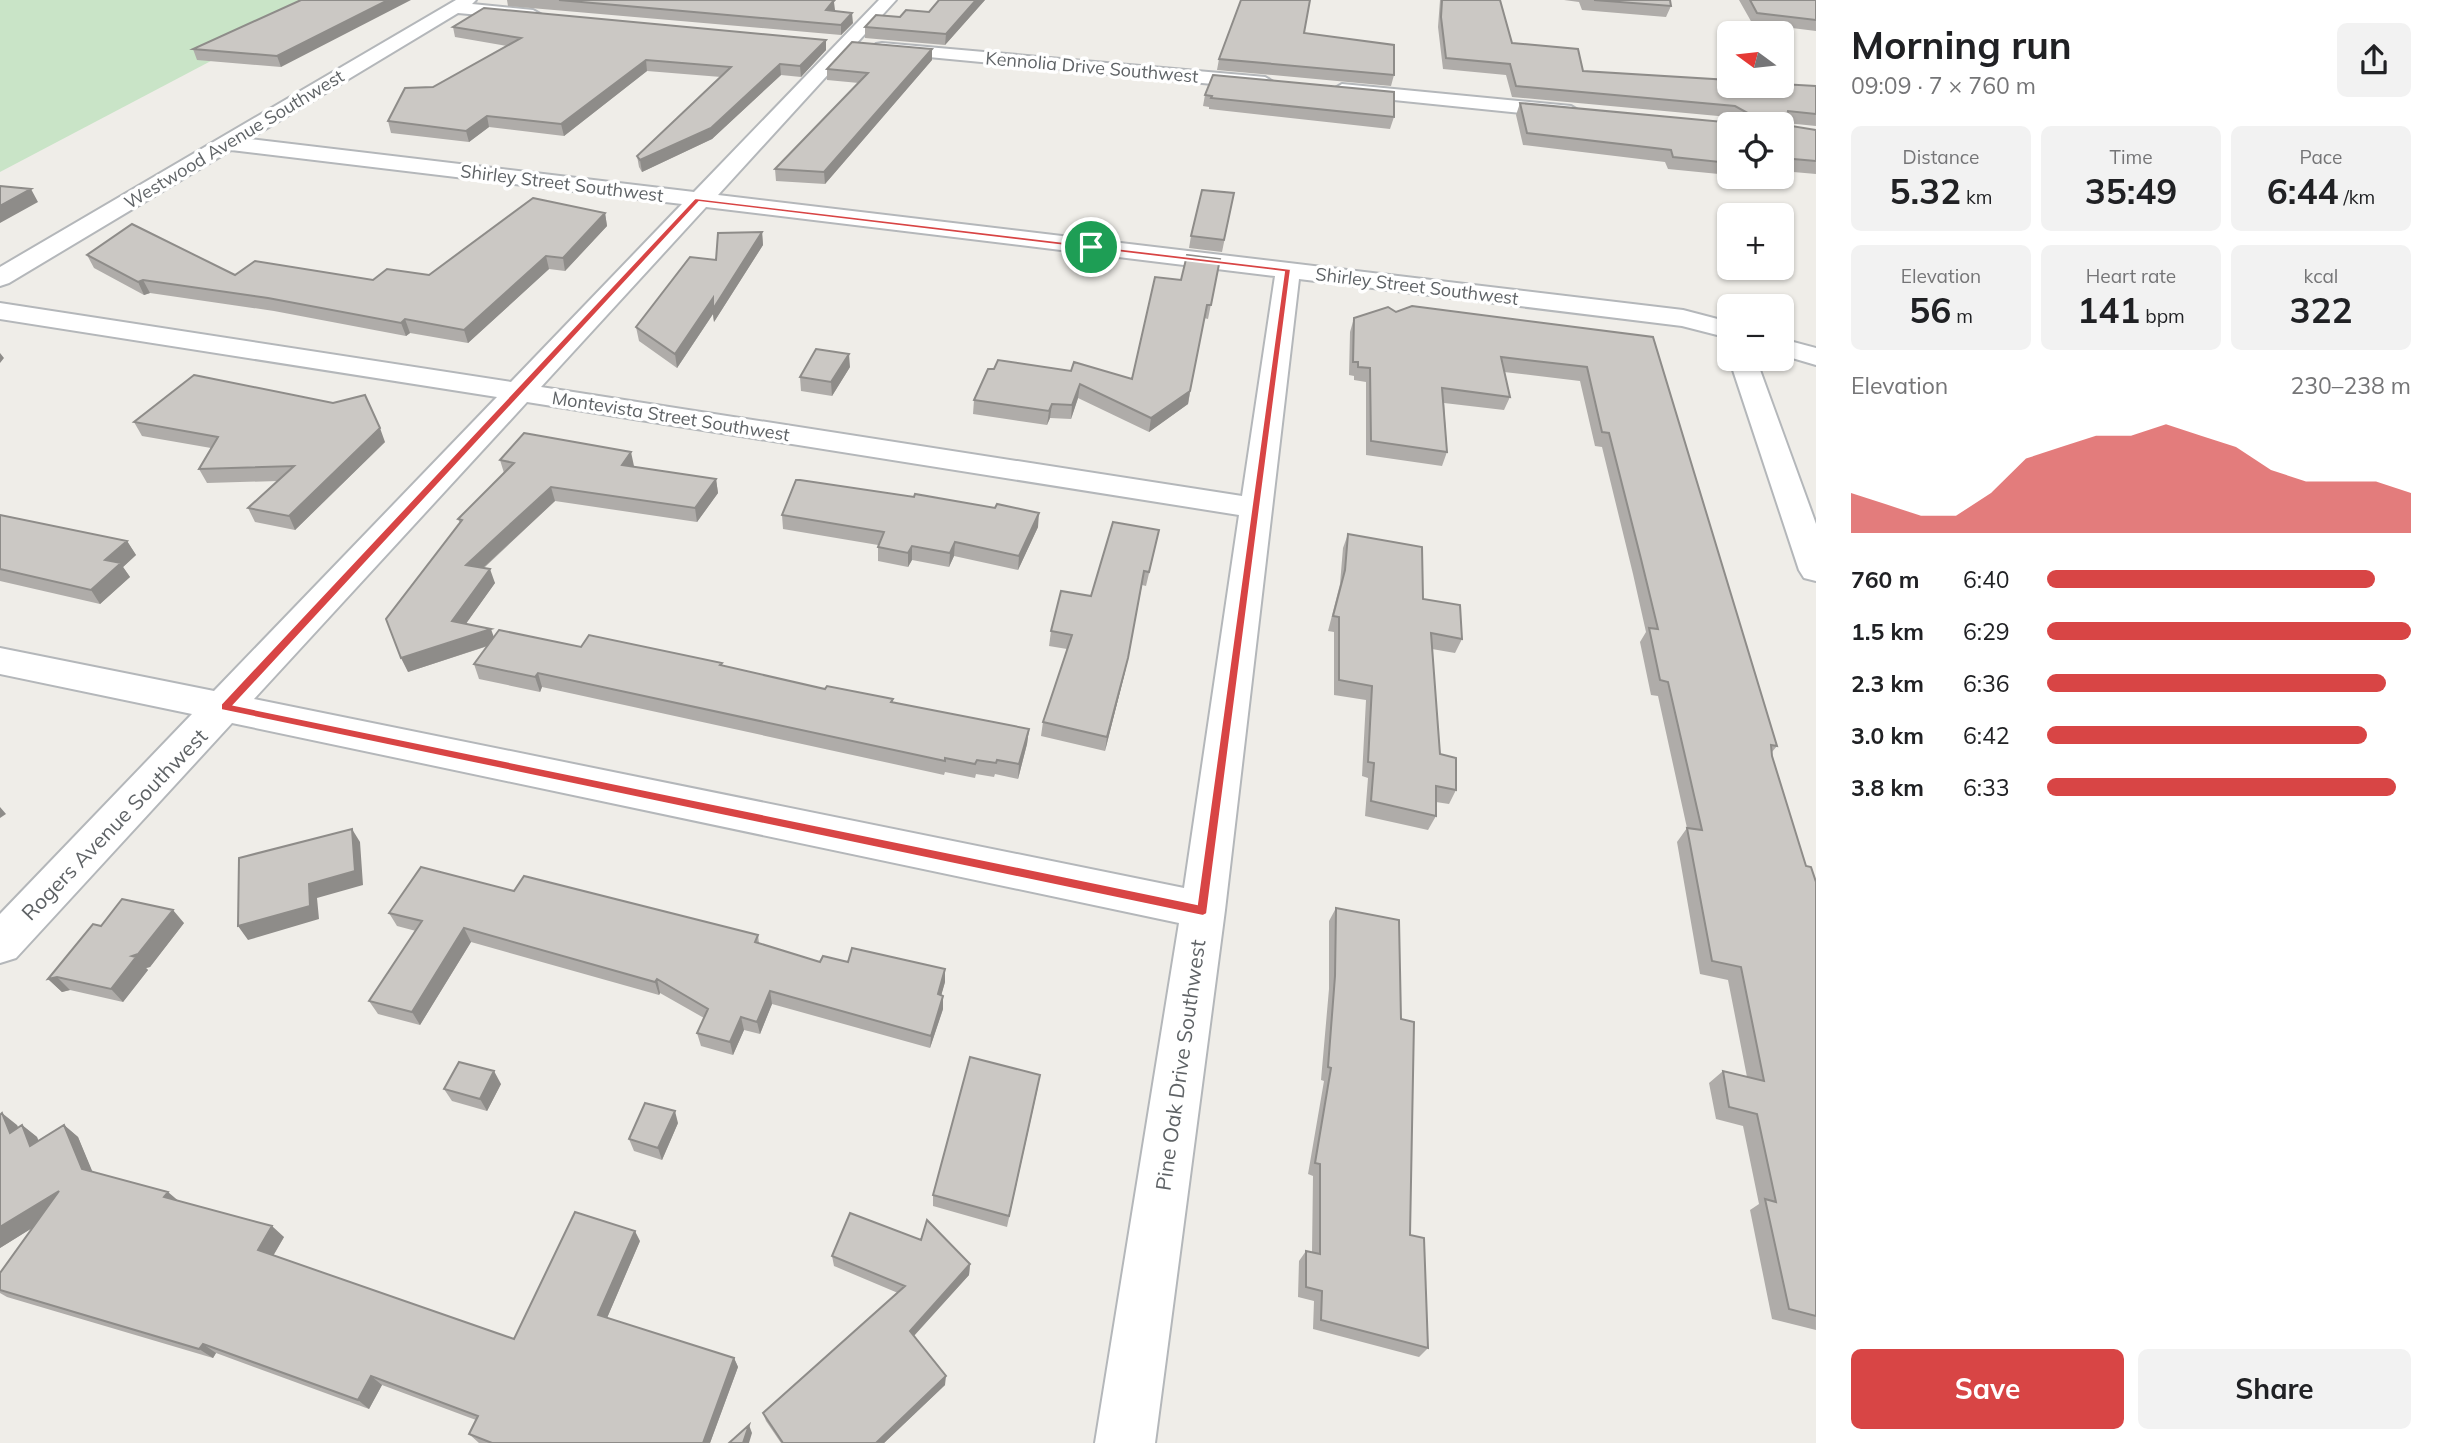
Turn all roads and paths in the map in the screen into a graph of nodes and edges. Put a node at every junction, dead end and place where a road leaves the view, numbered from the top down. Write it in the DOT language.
graph roads {
  1 [pos="887,0"];
  2 [pos="461,4"];
  3 [pos="552,17"];
  4 [pos="830,43"];
  5 [pos="1287,85"];
  6 [pos="1328,89"];
  7 [pos="1591,113"];
  8 [pos="228,143"];
  9 [pos="697,200"];
  10 [pos="1288,271"];
  11 [pos="0,278"];
  12 [pos="0,311"];
  13 [pos="1717,327"];
  14 [pos="1794,351"];
  15 [pos="1816,357"];
  16 [pos="1746,371"];
  17 [pos="517,391"];
  18 [pos="1258,508"];
  19 [pos="1816,570"];
  20 [pos="0,661"];
  21 [pos="225,707"];
  22 [pos="1203,910"];
  23 [pos="0,944"];
  24 [pos="1125,1443"];
  1 -- 4 [label="street, Rogers Avenue Southwest"];
  2 -- 3 [label="street"];
  2 -- 8 [label="street, Westwood Avenue Southwest"];
  4 -- 5 [label="street, Kennolia Drive Southwest"];
  4 -- 9 [label="street, Rogers Avenue Southwest"];
  6 -- 7 [label="street"];
  8 -- 9 [label="street, Shirley Street Southwest"];
  8 -- 11 [label="street, Westwood Avenue Southwest"];
  9 -- 10 [label="street, Shirley Street Southwest"];
  9 -- 17 [label="street, Rogers Avenue Southwest"];
  10 -- 13 [label="street, Shirley Street Southwest"];
  10 -- 18 [label="street, Pine Oak Drive Southwest"];
  12 -- 17 [label="street, Montevista Street Southwest"];
  14 -- 15 [label="street"];
  16 -- 19 [label="street"];
  17 -- 18 [label="street, Montevista Street Southwest"];
  17 -- 21 [label="street, Rogers Avenue Southwest"];
  18 -- 22 [label="street, Pine Oak Drive Southwest"];
  20 -- 21 [label="street"];
  21 -- 22 [label="street"];
  21 -- 23 [label="street, Rogers Avenue Southwest"];
  22 -- 24 [label="street, Pine Oak Drive Southwest"];
}
